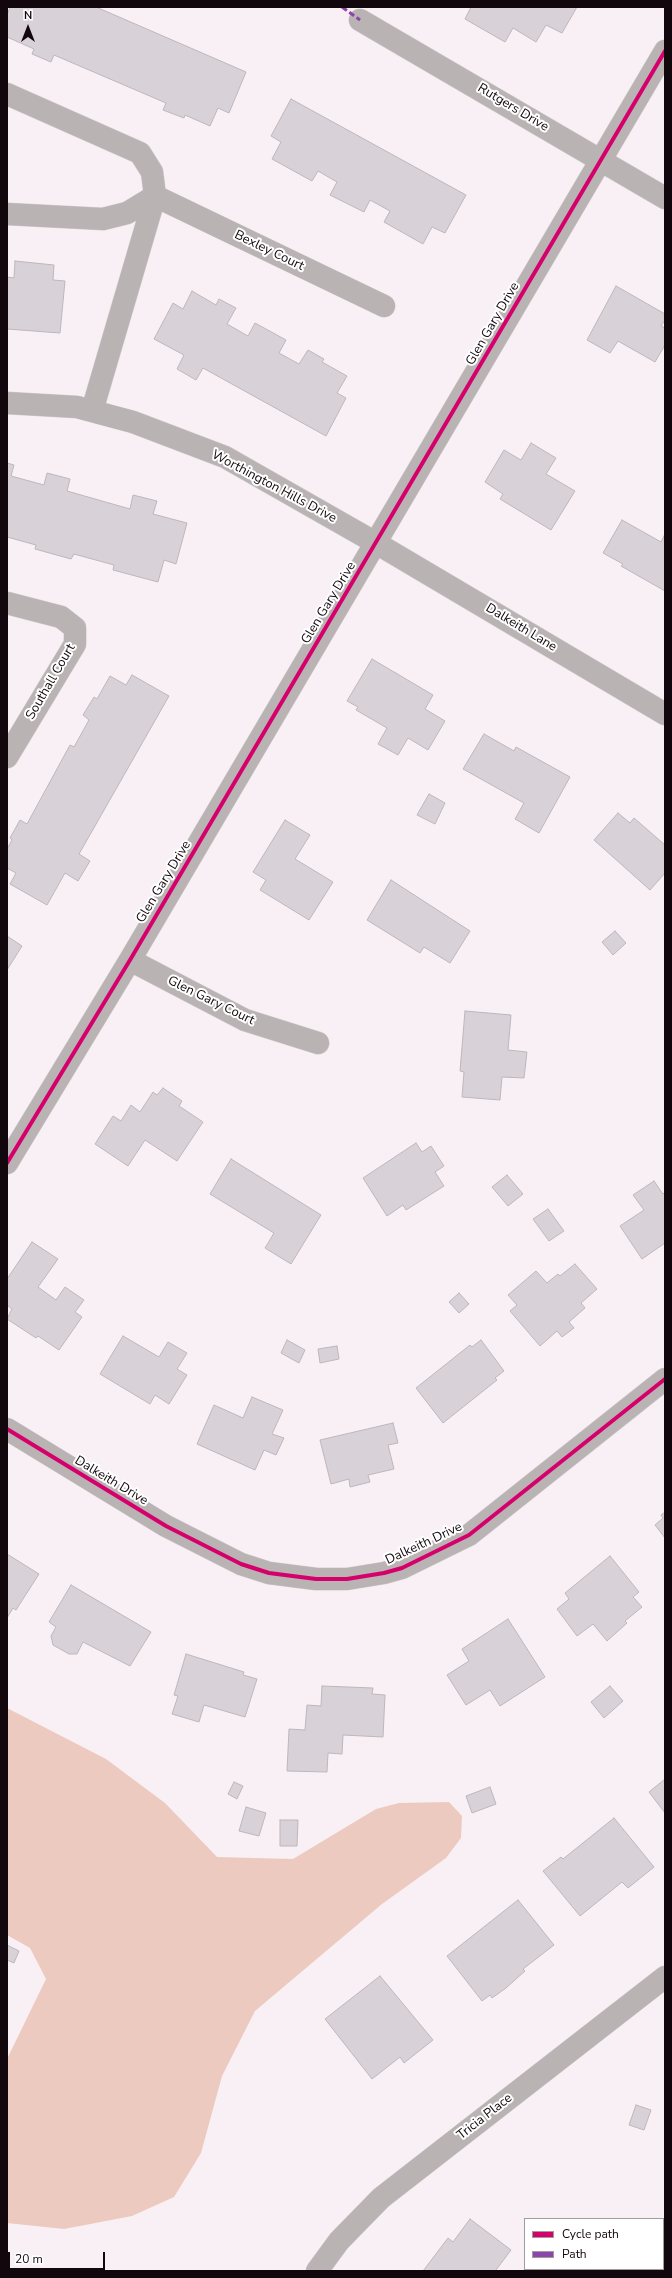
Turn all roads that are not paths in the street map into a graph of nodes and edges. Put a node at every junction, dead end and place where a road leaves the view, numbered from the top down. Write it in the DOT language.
graph roads {
  1 [pos="360,20"];
  2 [pos="665,51"];
  3 [pos="7,94"];
  4 [pos="601,160"];
  5 [pos="155,196"];
  6 [pos="665,198"];
  7 [pos="7,214"];
  8 [pos="384,306"];
  9 [pos="7,403"];
  10 [pos="92,411"];
  11 [pos="376,543"];
  12 [pos="7,603"];
  13 [pos="665,714"];
  14 [pos="7,757"];
  15 [pos="130,960"];
  16 [pos="318,1044"];
  17 [pos="7,1163"];
  18 [pos="665,1379"];
  19 [pos="7,1429"];
  20 [pos="665,1977"];
  21 [pos="317,2271"];
  1 -- 4 [label="street, Rutgers Drive"];
  2 -- 4 [label="street, Glen Gary Drive"];
  3 -- 5 [label="street"];
  4 -- 6 [label="street, Rutgers Drive"];
  4 -- 11 [label="street, Glen Gary Drive"];
  5 -- 7 [label="street"];
  5 -- 8 [label="street, Bexley Court"];
  5 -- 10 [label="street"];
  9 -- 10 [label="street, Worthington Hills Drive"];
  10 -- 11 [label="street, Worthington Hills Drive"];
  11 -- 13 [label="street, Dalkeith Lane"];
  11 -- 15 [label="street, Glen Gary Drive"];
  12 -- 14 [label="street, Southall Court"];
  15 -- 16 [label="street, Glen Gary Court"];
  15 -- 17 [label="street, Glen Gary Drive"];
  18 -- 19 [label="street, Dalkeith Drive"];
  20 -- 21 [label="street, Tricia Place"];
}
